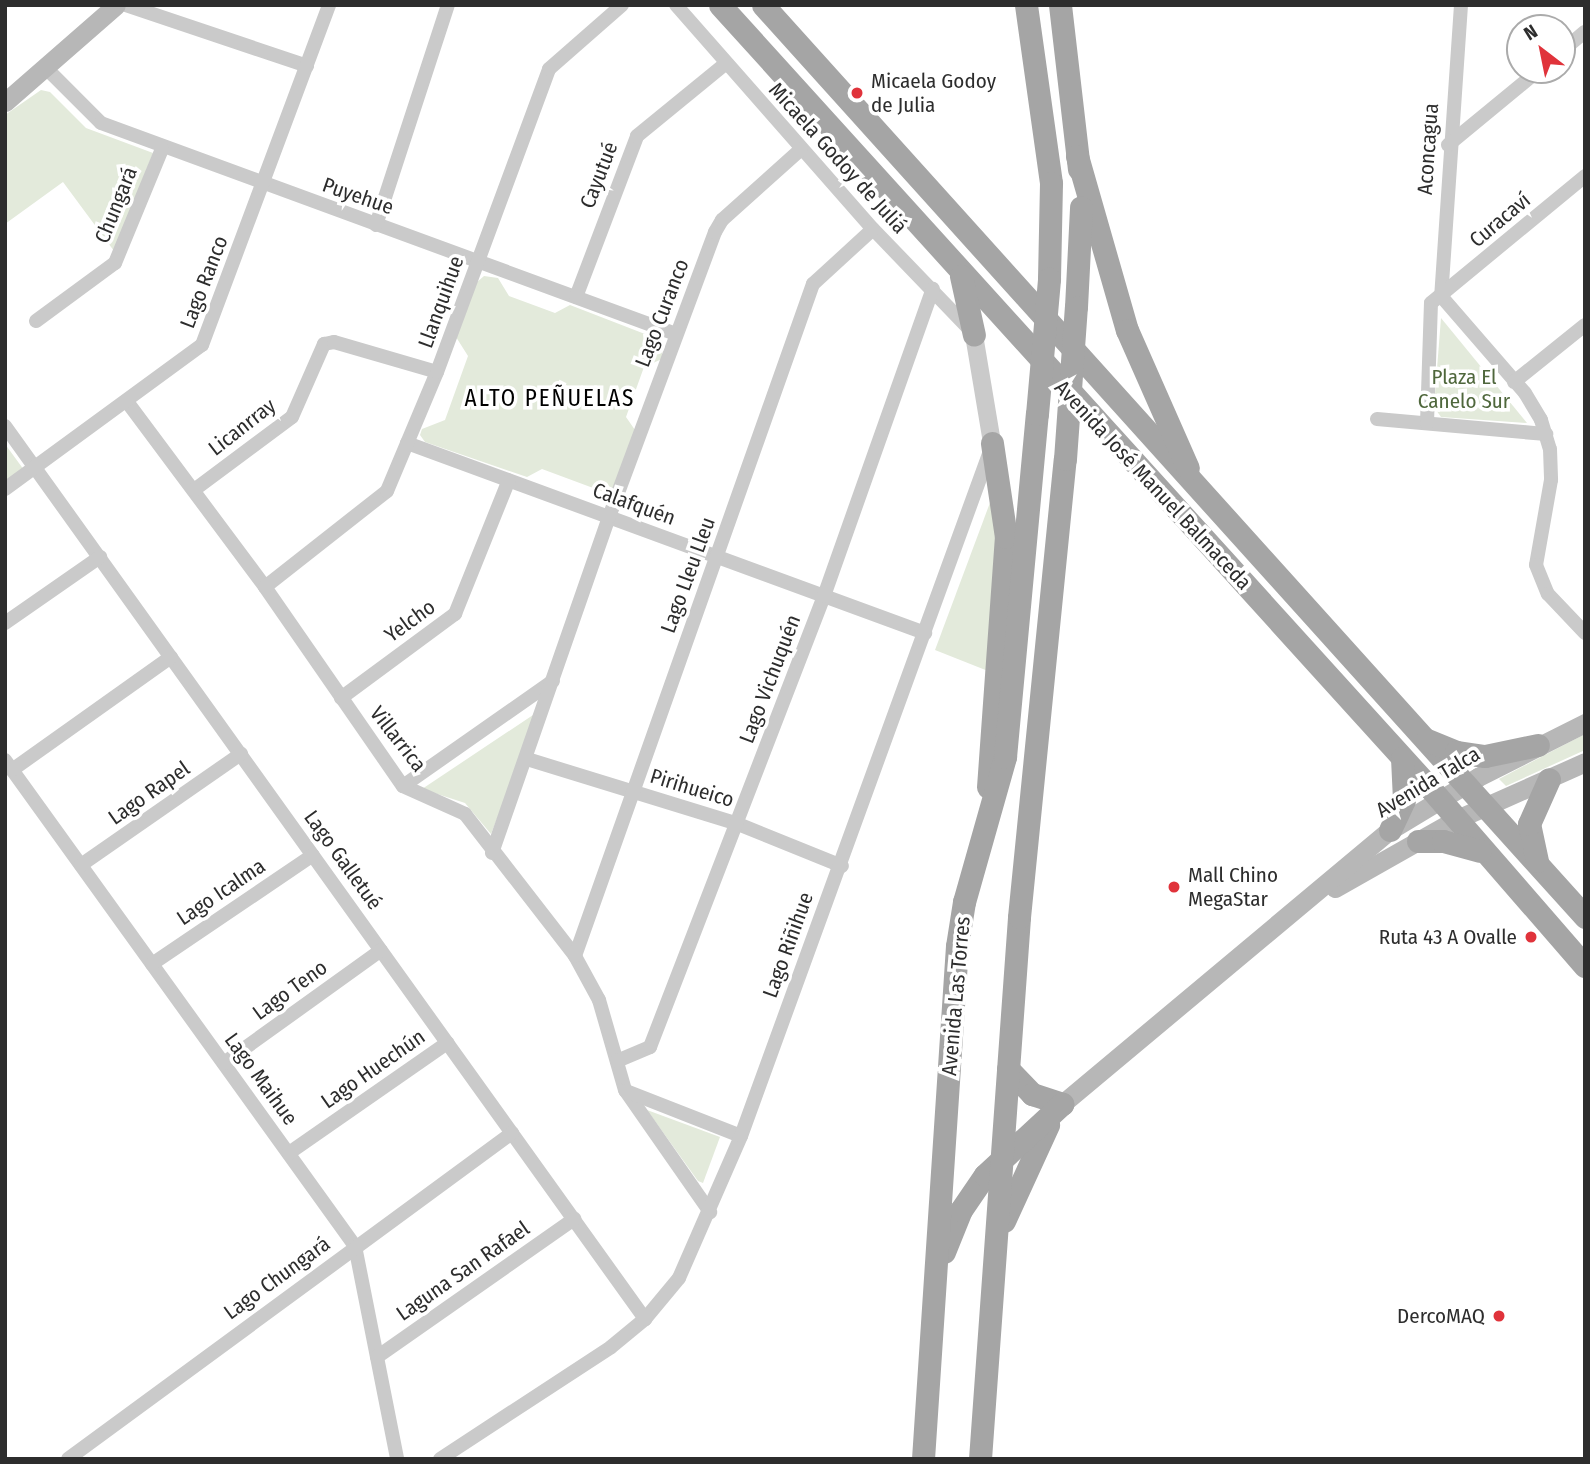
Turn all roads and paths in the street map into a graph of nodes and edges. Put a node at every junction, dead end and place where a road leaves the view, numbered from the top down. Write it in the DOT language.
graph roads {
  1 [pos="116,5"];
  2 [pos="126,5"];
  3 [pos="329,5"];
  4 [pos="448,5"];
  5 [pos="622,5"];
  6 [pos="677,5"];
  7 [pos="720,5"];
  8 [pos="1027,5"];
  9 [pos="1060,5"];
  10 [pos="1461,5"];
  11 [pos="765,7"];
  12 [pos="725,64"];
  13 [pos="307,66"];
  14 [pos="45,67"];
  15 [pos="1522,84"];
  16 [pos="5,102"];
  17 [pos="1448,145"];
  18 [pos="162,149"];
  19 [pos="801,149"];
  20 [pos="1077,156"];
  21 [pos="1585,176"];
  22 [pos="263,186"];
  23 [pos="376,225"];
  24 [pos="873,229"];
  25 [pos="478,261"];
  26 [pos="960,273"];
  27 [pos="933,289"];
  28 [pos="1441,296"];
  29 [pos="576,297"];
  30 [pos="36,321"];
  31 [pos="1583,329"];
  32 [pos="676,334"];
  33 [pos="974,335"];
  34 [pos="437,372"];
  35 [pos="1514,382"];
  36 [pos="128,402"];
  37 [pos="1377,419"];
  38 [pos="1427,424"];
  39 [pos="5,426"];
  40 [pos="1546,434"];
  41 [pos="407,443"];
  42 [pos="992,443"];
  43 [pos="35,467"];
  44 [pos="509,480"];
  45 [pos="1196,487"];
  46 [pos="5,489"];
  47 [pos="194,490"];
  48 [pos="609,517"];
  49 [pos="100,557"];
  50 [pos="717,557"];
  51 [pos="265,587"];
  52 [pos="824,596"];
  53 [pos="5,623"];
  54 [pos="925,633"];
  55 [pos="1585,633"];
  56 [pos="171,657"];
  57 [pos="553,681"];
  58 [pos="341,698"];
  59 [pos="1585,723"];
  60 [pos="1416,733"];
  61 [pos="1538,745"];
  62 [pos="241,754"];
  63 [pos="1402,758"];
  64 [pos="527,759"];
  65 [pos="1585,762"];
  66 [pos="9,765"];
  67 [pos="1549,779"];
  68 [pos="403,786"];
  69 [pos="1463,786"];
  70 [pos="633,792"];
  71 [pos="1438,800"];
  72 [pos="1483,806"];
  73 [pos="1455,820"];
  74 [pos="989,821"];
  75 [pos="738,824"];
  76 [pos="1390,830"];
  77 [pos="1418,841"];
  78 [pos="1480,851"];
  79 [pos="492,853"];
  80 [pos="313,855"];
  81 [pos="81,865"];
  82 [pos="842,866"];
  83 [pos="1544,873"];
  84 [pos="1308,900"];
  85 [pos="1585,917"];
  86 [pos="381,950"];
  87 [pos="575,956"];
  88 [pos="152,964"];
  89 [pos="1585,966"];
  90 [pos="447,1043"];
  91 [pos="617,1061"];
  92 [pos="223,1063"];
  93 [pos="1008,1069"];
  94 [pos="625,1090"];
  95 [pos="1062,1104"];
  96 [pos="512,1133"];
  97 [pos="741,1136"];
  98 [pos="289,1153"];
  99 [pos="1000,1159"];
  100 [pos="710,1212"];
  101 [pos="574,1219"];
  102 [pos="355,1246"];
  103 [pos="993,1258"];
  104 [pos="935,1281"];
  105 [pos="645,1319"];
  106 [pos="377,1357"];
  107 [pos="392,1456"];
  108 [pos="68,1459"];
  109 [pos="440,1459"];
  110 [pos="923,1459"];
  111 [pos="980,1459"];
  1 -- 14 [label="main road"];
  2 -- 13 [label="street"];
  3 -- 13 [label="street, Lago Ranco"];
  4 -- 23 [label="street"];
  5 -- 25 [label="street, Llanquihue"];
  6 -- 12 [label="street, Micaela Godoy de Juliá"];
  7 -- 26 [label="main road, Avenida José Manuel Balmaceda"];
  8 -- 74 [label="main road, Avenida Las Torres, bridge"];
  9 -- 20 [label="main road"];
  10 -- 17 [label="street, Aconcagua"];
  11 -- 45 [label="main road, Avenida José Manuel Balmaceda"];
  12 -- 19 [label="street, Micaela Godoy de Juliá"];
  12 -- 29 [label="street, Cayutué"];
  13 -- 22 [label="street, Lago Ranco"];
  14 -- 16 [label="main road"];
  14 -- 18 [label="street, Puyehue"];
  15 -- 17 [label="street"];
  17 -- 28 [label="street, Aconcagua"];
  18 -- 22 [label="street, Puyehue"];
  18 -- 30 [label="street, Chungará"];
  19 -- 24 [label="street, Micaela Godoy de Juliá"];
  19 -- 32 [label="street, Lago Curanco"];
  20 -- 45 [label="main road"];
  20 -- 93 [label="main road, bridge"];
  21 -- 28 [label="street, Curacaví"];
  22 -- 23 [label="street, Puyehue"];
  22 -- 36 [label="street, Lago Ranco"];
  23 -- 25 [label="street, Puyehue"];
  24 -- 27 [label="street, Micaela Godoy de Juliá"];
  24 -- 50 [label="street, Lago Lleu Lleu"];
  25 -- 29 [label="street, Puyehue"];
  25 -- 34 [label="street, Llanquihue"];
  26 -- 33 [label="main road"];
  26 -- 63 [label="main road, Avenida José Manuel Balmaceda"];
  27 -- 33 [label="street, Micaela Godoy de Juliá"];
  27 -- 52 [label="street, Lago Vichuquén"];
  28 -- 35 [label="street"];
  28 -- 38 [label="street, Aconcagua"];
  29 -- 32 [label="street, Puyehue"];
  31 -- 35 [label="street"];
  32 -- 48 [label="street, Lago Curanco"];
  33 -- 42 [label="street, Lago Riñihue"];
  34 -- 41 [label="street, Llanquihue"];
  34 -- 47 [label="street, Licanrray"];
  35 -- 40 [label="street"];
  36 -- 43 [label="street, Lago Ranco"];
  36 -- 47 [label="street, Villarrica"];
  37 -- 38 [label="street"];
  38 -- 40 [label="street"];
  39 -- 43 [label="street, Lago Galletué"];
  40 -- 55 [label="street"];
  41 -- 44 [label="street, Calafquén"];
  41 -- 51 [label="street, Llanquihue"];
  42 -- 54 [label="street, Lago Riñihue"];
  42 -- 74 [label="main road"];
  43 -- 46 [label="street, Lago Ranco"];
  43 -- 49 [label="street, Lago Galletué"];
  44 -- 48 [label="street, Calafquén"];
  44 -- 58 [label="street, Yelcho"];
  45 -- 60 [label="main road, Avenida José Manuel Balmaceda"];
  47 -- 51 [label="street, Villarrica"];
  48 -- 50 [label="street, Calafquén"];
  48 -- 57 [label="street, Lago Curanco"];
  49 -- 53 [label="street"];
  49 -- 56 [label="street, Lago Galletué"];
  50 -- 52 [label="street, Calafquén"];
  50 -- 70 [label="street, Lago Lleu Lleu"];
  51 -- 58 [label="street, Villarrica"];
  52 -- 54 [label="street, Calafquén"];
  52 -- 75 [label="street, Lago Vichuquén"];
  54 -- 82 [label="street, Lago Riñihue"];
  56 -- 62 [label="street, Lago Galletué"];
  56 -- 66 [label="street"];
  57 -- 64 [label="street, Lago Curanco"];
  57 -- 68 [label="street"];
  58 -- 68 [label="street, Villarrica"];
  59 -- 61 [label="main road, Avenida Talca"];
  60 -- 61 [label="main road"];
  60 -- 69 [label="main road, Avenida José Manuel Balmaceda"];
  61 -- 69 [label="main road, Avenida Talca"];
  62 -- 80 [label="street, Lago Galletué"];
  62 -- 81 [label="street, Lago Rapel"];
  63 -- 71 [label="main road, Avenida José Manuel Balmaceda"];
  63 -- 76 [label="main road"];
  64 -- 70 [label="street, Pirihueico"];
  64 -- 79 [label="street, Lago Curanco"];
  65 -- 67 [label="main road, Avenida Talca"];
  66 -- 81 [label="street, Lago Maihue"];
  67 -- 72 [label="main road, Avenida Talca"];
  67 -- 83 [label="main road"];
  68 -- 79 [label="street, Villarrica"];
  69 -- 71 [label="main road, Avenida Talca"];
  69 -- 72 [label="main road, Avenida José Manuel Balmaceda"];
  70 -- 75 [label="street, Pirihueico"];
  70 -- 87 [label="street, Lago Lleu Lleu"];
  71 -- 73 [label="main road, Avenida José Manuel Balmaceda"];
  71 -- 76 [label="main road, Avenida Talca"];
  72 -- 73 [label="main road, Avenida Talca"];
  72 -- 83 [label="main road, Avenida José Manuel Balmaceda"];
  73 -- 77 [label="main road, Avenida Talca"];
  73 -- 78 [label="main road, Avenida José Manuel Balmaceda"];
  74 -- 104 [label="main road, Avenida Las Torres"];
  75 -- 82 [label="street, Pirihueico"];
  75 -- 91 [label="street, Lago Vichuquén"];
  76 -- 84 [label="main road, Avenida Talca"];
  77 -- 78 [label="main road"];
  77 -- 84 [label="main road, Avenida Talca"];
  78 -- 89 [label="main road, Avenida José Manuel Balmaceda"];
  79 -- 87 [label="street, Villarrica"];
  80 -- 86 [label="street, Lago Galletué"];
  80 -- 88 [label="street, Lago Icalma"];
  81 -- 88 [label="street, Lago Maihue"];
  82 -- 97 [label="street, Lago Riñihue"];
  83 -- 85 [label="main road, Avenida José Manuel Balmaceda"];
  84 -- 95 [label="main road, Avenida Talca"];
  86 -- 90 [label="street, Lago Galletué"];
  86 -- 92 [label="street, Lago Teno"];
  87 -- 91 [label="street, Villarrica"];
  88 -- 92 [label="street, Lago Maihue"];
  90 -- 96 [label="street, Lago Galletué"];
  90 -- 98 [label="street, Lago Huechún"];
  91 -- 94 [label="street, Villarrica"];
  92 -- 98 [label="street, Lago Maihue"];
  93 -- 95 [label="main road"];
  93 -- 99 [label="main road"];
  94 -- 97 [label="street"];
  94 -- 100 [label="street, Villarrica"];
  95 -- 99 [label="main road"];
  95 -- 103 [label="main road"];
  96 -- 101 [label="street, Lago Galletué"];
  96 -- 102 [label="street, Lago Chungará"];
  97 -- 100 [label="street, Lago Riñihue"];
  98 -- 102 [label="street, Lago Maihue"];
  99 -- 103 [label="main road"];
  99 -- 104 [label="main road"];
  100 -- 105 [label="street, Lago Riñihue"];
  101 -- 105 [label="street, Lago Galletué"];
  101 -- 106 [label="street, Laguna San Rafael"];
  102 -- 106 [label="street, Lago Maihue"];
  102 -- 108 [label="street, Lago Chungará"];
  103 -- 111 [label="main road"];
  104 -- 110 [label="main road, Avenida Las Torres"];
  105 -- 109 [label="street, Lago Riñihue"];
  106 -- 107 [label="street, Lago Maihue"];
}
